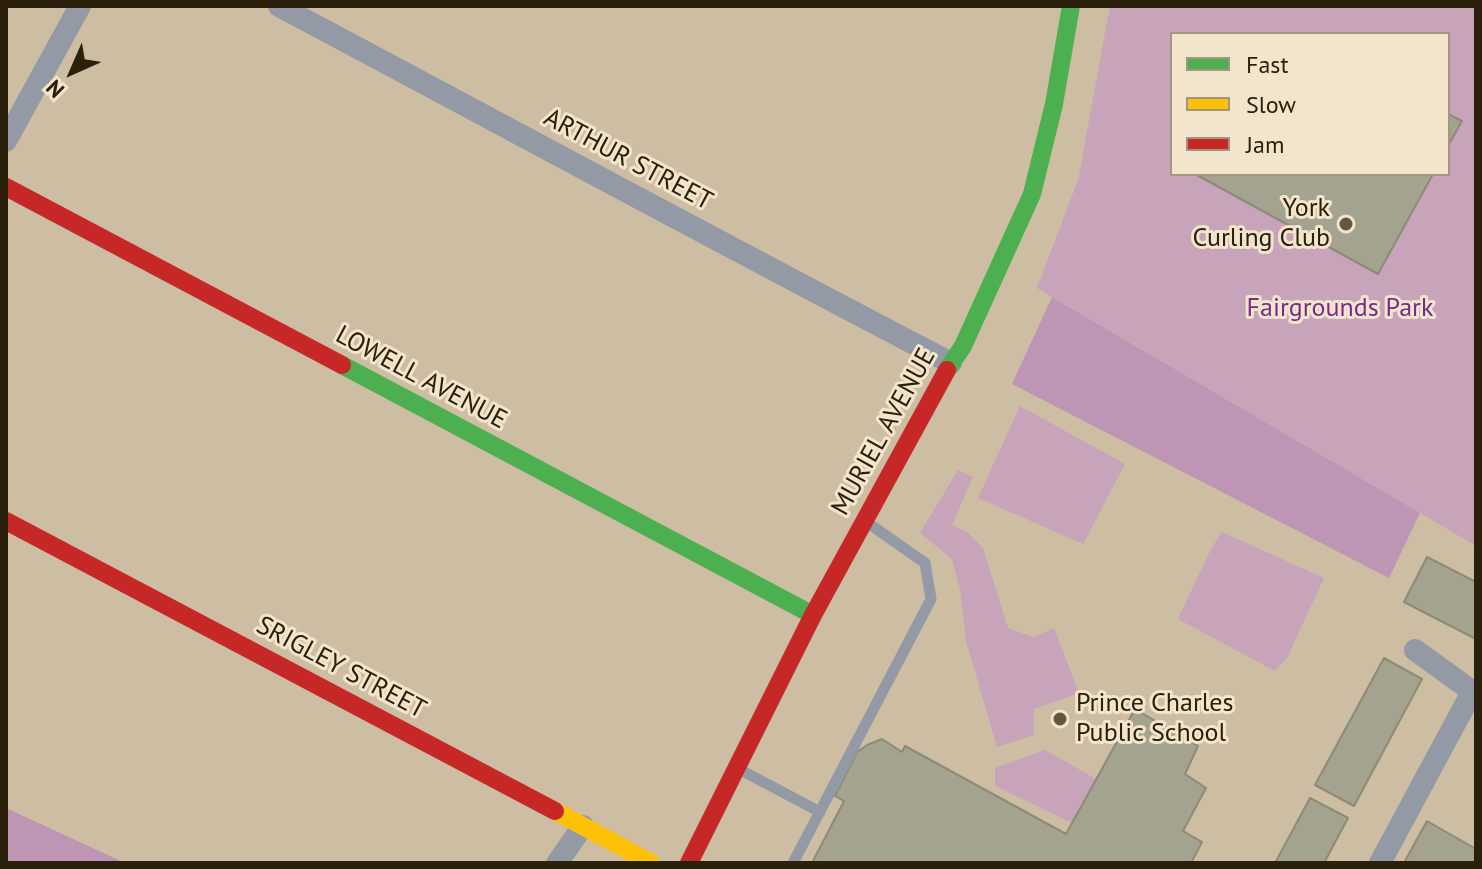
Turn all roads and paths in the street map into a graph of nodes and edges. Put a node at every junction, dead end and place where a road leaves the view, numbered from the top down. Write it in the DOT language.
graph roads {
  1 [pos="80,6"];
  2 [pos="279,6"];
  3 [pos="1071,6"];
  4 [pos="6,141"];
  5 [pos="6,187"];
  6 [pos="951,363"];
  7 [pos="6,521"];
  8 [pos="864,521"];
  9 [pos="813,615"];
  10 [pos="1415,650"];
  11 [pos="1474,693"];
  12 [pos="737,767"];
  13 [pos="820,812"];
  14 [pos="583,826"];
  15 [pos="557,863"];
  16 [pos="651,863"];
  17 [pos="689,863"];
  18 [pos="793,863"];
  19 [pos="1380,863"];
  1 -- 4 [label="street"];
  2 -- 6 [label="street, ARTHUR STREET"];
  3 -- 6 [label="street, MURIEL AVENUE"];
  5 -- 9 [label="street, LOWELL AVENUE"];
  6 -- 8 [label="street, MURIEL AVENUE"];
  7 -- 14 [label="street, SRIGLEY STREET"];
  8 -- 9 [label="street, MURIEL AVENUE"];
  8 -- 13 [label="lane"];
  9 -- 12 [label="street, MURIEL AVENUE"];
  10 -- 11 [label="street"];
  11 -- 19 [label="street"];
  12 -- 13 [label="lane"];
  12 -- 17 [label="street, MURIEL AVENUE"];
  13 -- 18 [label="lane"];
  14 -- 15 [label="street"];
  14 -- 16 [label="street, SRIGLEY STREET"];
}
